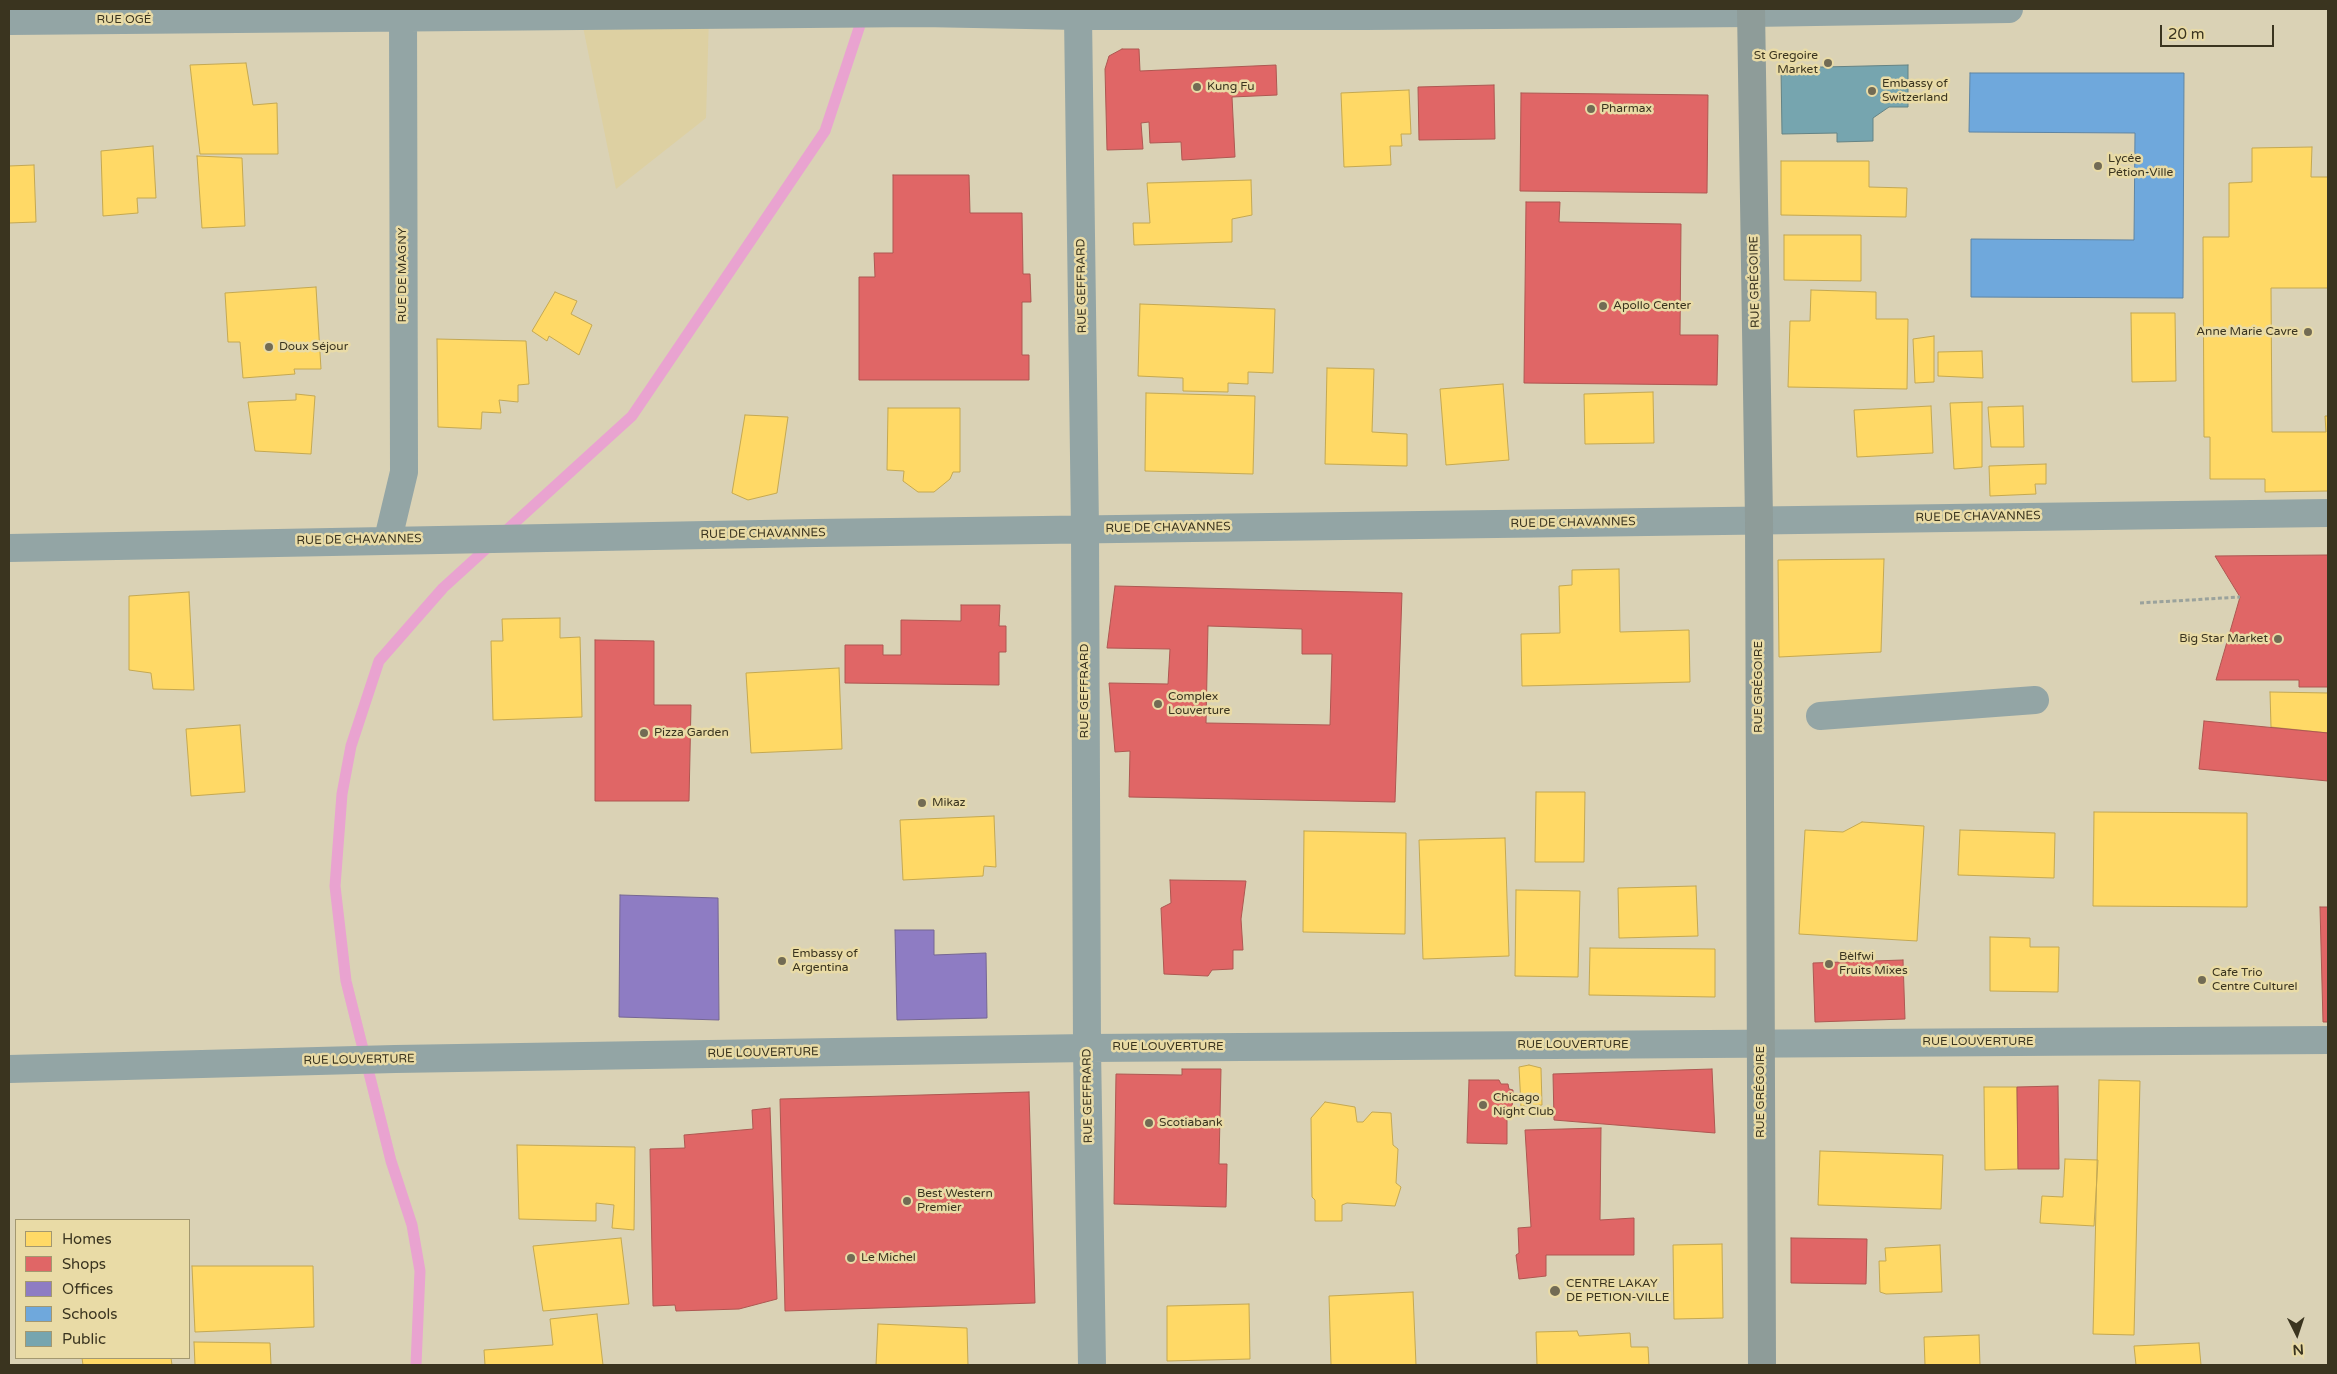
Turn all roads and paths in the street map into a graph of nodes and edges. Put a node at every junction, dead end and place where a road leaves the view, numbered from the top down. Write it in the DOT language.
graph roads {
  1 [pos="2009,9"];
  2 [pos="1751,11"];
  3 [pos="1365,12"];
  4 [pos="403,14"];
  5 [pos="1078,16"];
  6 [pos="9,21"];
  7 [pos="2328,513"];
  8 [pos="1758,520"];
  9 [pos="1085,529"];
  10 [pos="388,539"];
  11 [pos="9,548"];
  12 [pos="2240,597"];
  13 [pos="2140,603"];
  14 [pos="2035,700"];
  15 [pos="1820,716"];
  16 [pos="2328,1040"];
  17 [pos="1761,1044"];
  18 [pos="1087,1048"];
  19 [pos="9,1069"];
  20 [pos="1092,1365"];
  21 [pos="1762,1365"];
  1 -- 2 [label="street, RUE OGÉ"];
  2 -- 3 [label="street, RUE OGÉ"];
  2 -- 8 [label="main road, RUE GRÉGOIRE"];
  3 -- 5 [label="street, RUE OGÉ"];
  4 -- 5 [label="street, RUE OGÉ"];
  4 -- 6 [label="street, RUE OGÉ"];
  4 -- 10 [label="street, RUE DE MAGNY"];
  5 -- 9 [label="street, RUE GEFFRARD"];
  7 -- 8 [label="street, RUE DE CHAVANNES"];
  8 -- 9 [label="street, RUE DE CHAVANNES"];
  8 -- 17 [label="main road, RUE GRÉGOIRE"];
  9 -- 10 [label="street, RUE DE CHAVANNES"];
  9 -- 18 [label="street, RUE GEFFRARD"];
  10 -- 11 [label="street, RUE DE CHAVANNES"];
  12 -- 13 [label="path"];
  14 -- 15 [label="street"];
  16 -- 17 [label="street, RUE LOUVERTURE"];
  17 -- 18 [label="street, RUE LOUVERTURE"];
  17 -- 21 [label="main road, RUE GRÉGOIRE"];
  18 -- 19 [label="street, RUE LOUVERTURE"];
  18 -- 20 [label="street, RUE GEFFRARD"];
}
